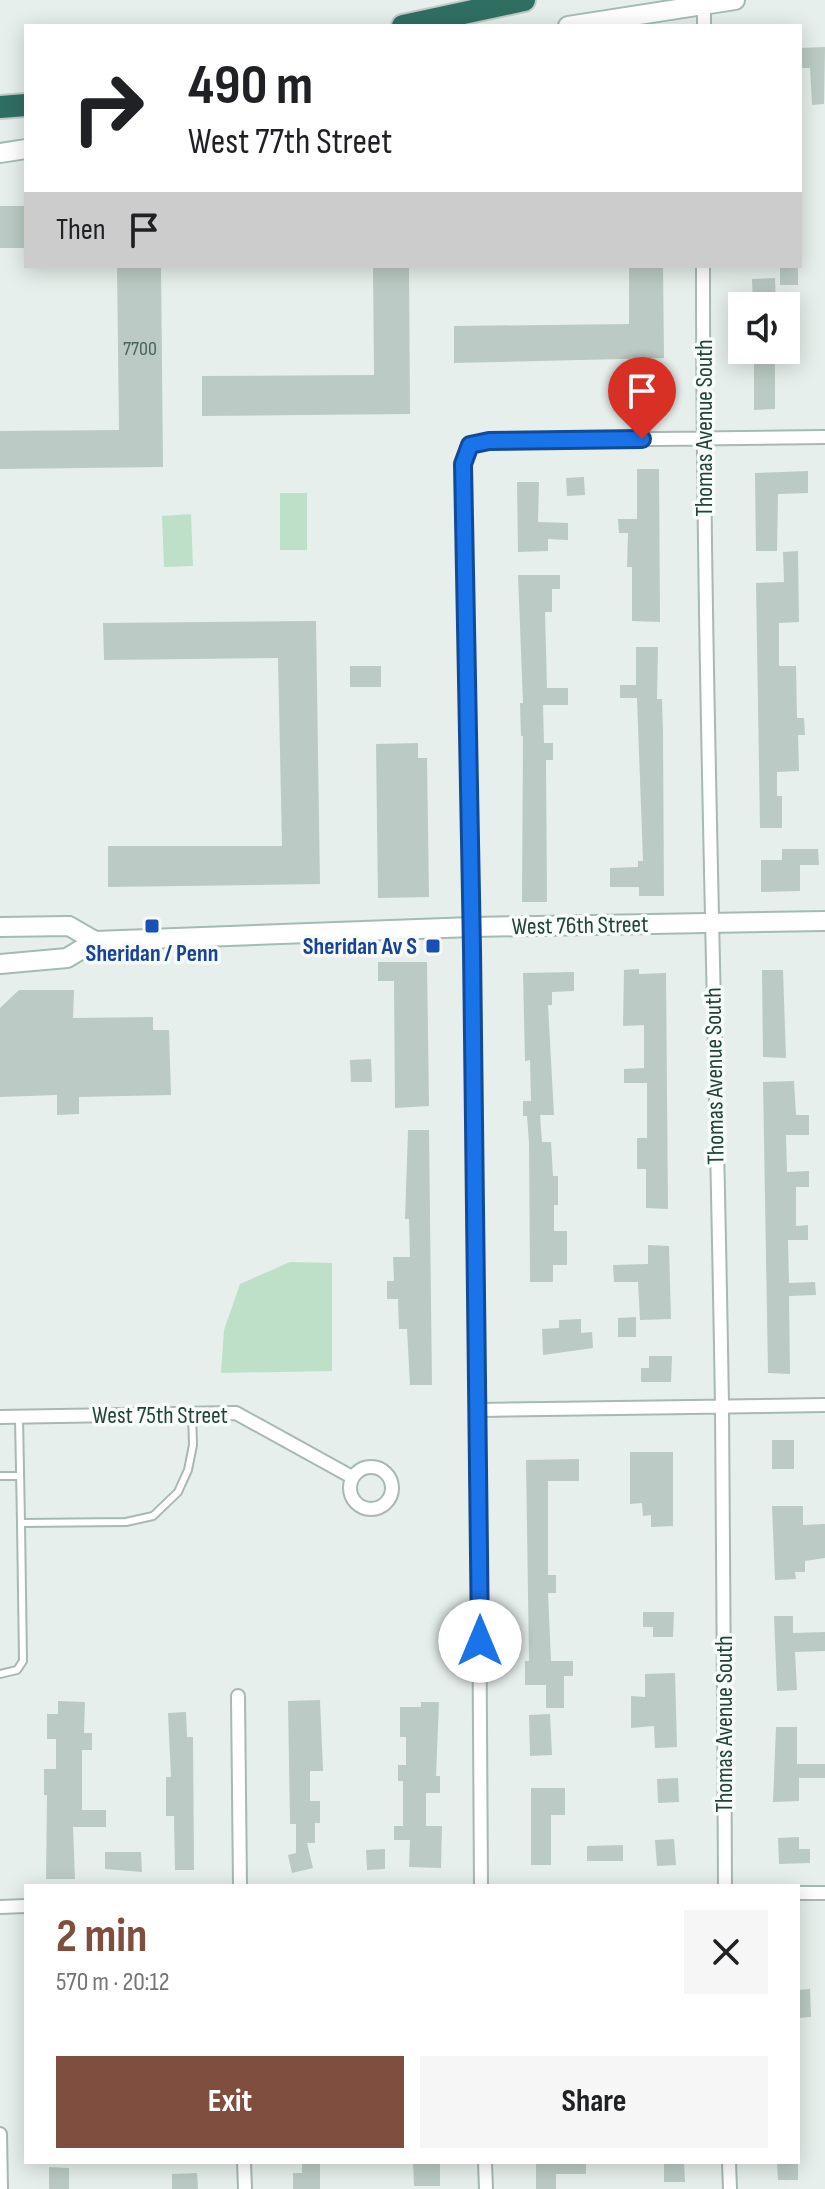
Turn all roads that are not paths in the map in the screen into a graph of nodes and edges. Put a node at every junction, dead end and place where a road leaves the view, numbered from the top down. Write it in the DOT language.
graph roads {
  1 [pos="524,0"];
  2 [pos="735,0"];
  3 [pos="704,3"];
  4 [pos="412,24"];
  5 [pos="580,24"];
  6 [pos="704,24"];
  7 [pos="24,149"];
  8 [pos="0,153"];
  9 [pos="703,268"];
  10 [pos="825,437"];
  11 [pos="703,439"];
  12 [pos="825,921"];
  13 [pos="711,923"];
  14 [pos="0,927"];
  15 [pos="472,927"];
  16 [pos="95,941"];
  17 [pos="0,964"];
  18 [pos="825,1405"];
  19 [pos="722,1406"];
  20 [pos="478,1410"];
  21 [pos="192,1413"];
  22 [pos="0,1417"];
  23 [pos="19,1417"];
  24 [pos="0,1476"];
  25 [pos="20,1476"];
  26 [pos="352,1477"];
  27 [pos="21,1523"];
  28 [pos="0,1674"];
  29 [pos="238,1696"];
  30 [pos="240,1884"];
  31 [pos="481,1884"];
  32 [pos="725,1884"];
  33 [pos="800,1893"];
  34 [pos="825,1893"];
  35 [pos="24,1906"];
  36 [pos="0,1907"];
  37 [pos="0,2134"];
  38 [pos="244,2164"];
  39 [pos="485,2164"];
  40 [pos="729,2164"];
  41 [pos="1,2189"];
  42 [pos="245,2189"];
  43 [pos="486,2189"];
  44 [pos="730,2189"];
  1 -- 4 [label="highway"];
  2 -- 3 [label="street"];
  3 -- 5 [label="street"];
  3 -- 6 [label="street"];
  7 -- 8 [label="street"];
  9 -- 11 [label="street, Thomas Avenue South"];
  10 -- 11 [label="street"];
  11 -- 13 [label="street, Thomas Avenue South"];
  11 -- 15 [label="street"];
  12 -- 13 [label="street, West 76th Street"];
  13 -- 15 [label="street, West 76th Street"];
  13 -- 19 [label="street, Thomas Avenue South"];
  14 -- 16 [label="street, West 76th Street"];
  15 -- 16 [label="street, West 76th Street"];
  15 -- 20 [label="street"];
  16 -- 17 [label="street, West 76th Street"];
  18 -- 19 [label="street"];
  19 -- 20 [label="street"];
  19 -- 32 [label="street, Thomas Avenue South"];
  20 -- 31 [label="street"];
  21 -- 23 [label="street, West 75th Street"];
  21 -- 26 [label="street, West 75th Street"];
  21 -- 27 [label="lane"];
  22 -- 23 [label="street, West 75th Street"];
  23 -- 25 [label="lane"];
  24 -- 25 [label="lane"];
  25 -- 27 [label="lane"];
  27 -- 28 [label="lane"];
  29 -- 30 [label="street"];
  33 -- 34 [label="street"];
  35 -- 36 [label="street"];
  37 -- 41 [label="street"];
  38 -- 42 [label="street"];
  39 -- 43 [label="street"];
  40 -- 44 [label="street"];
}
